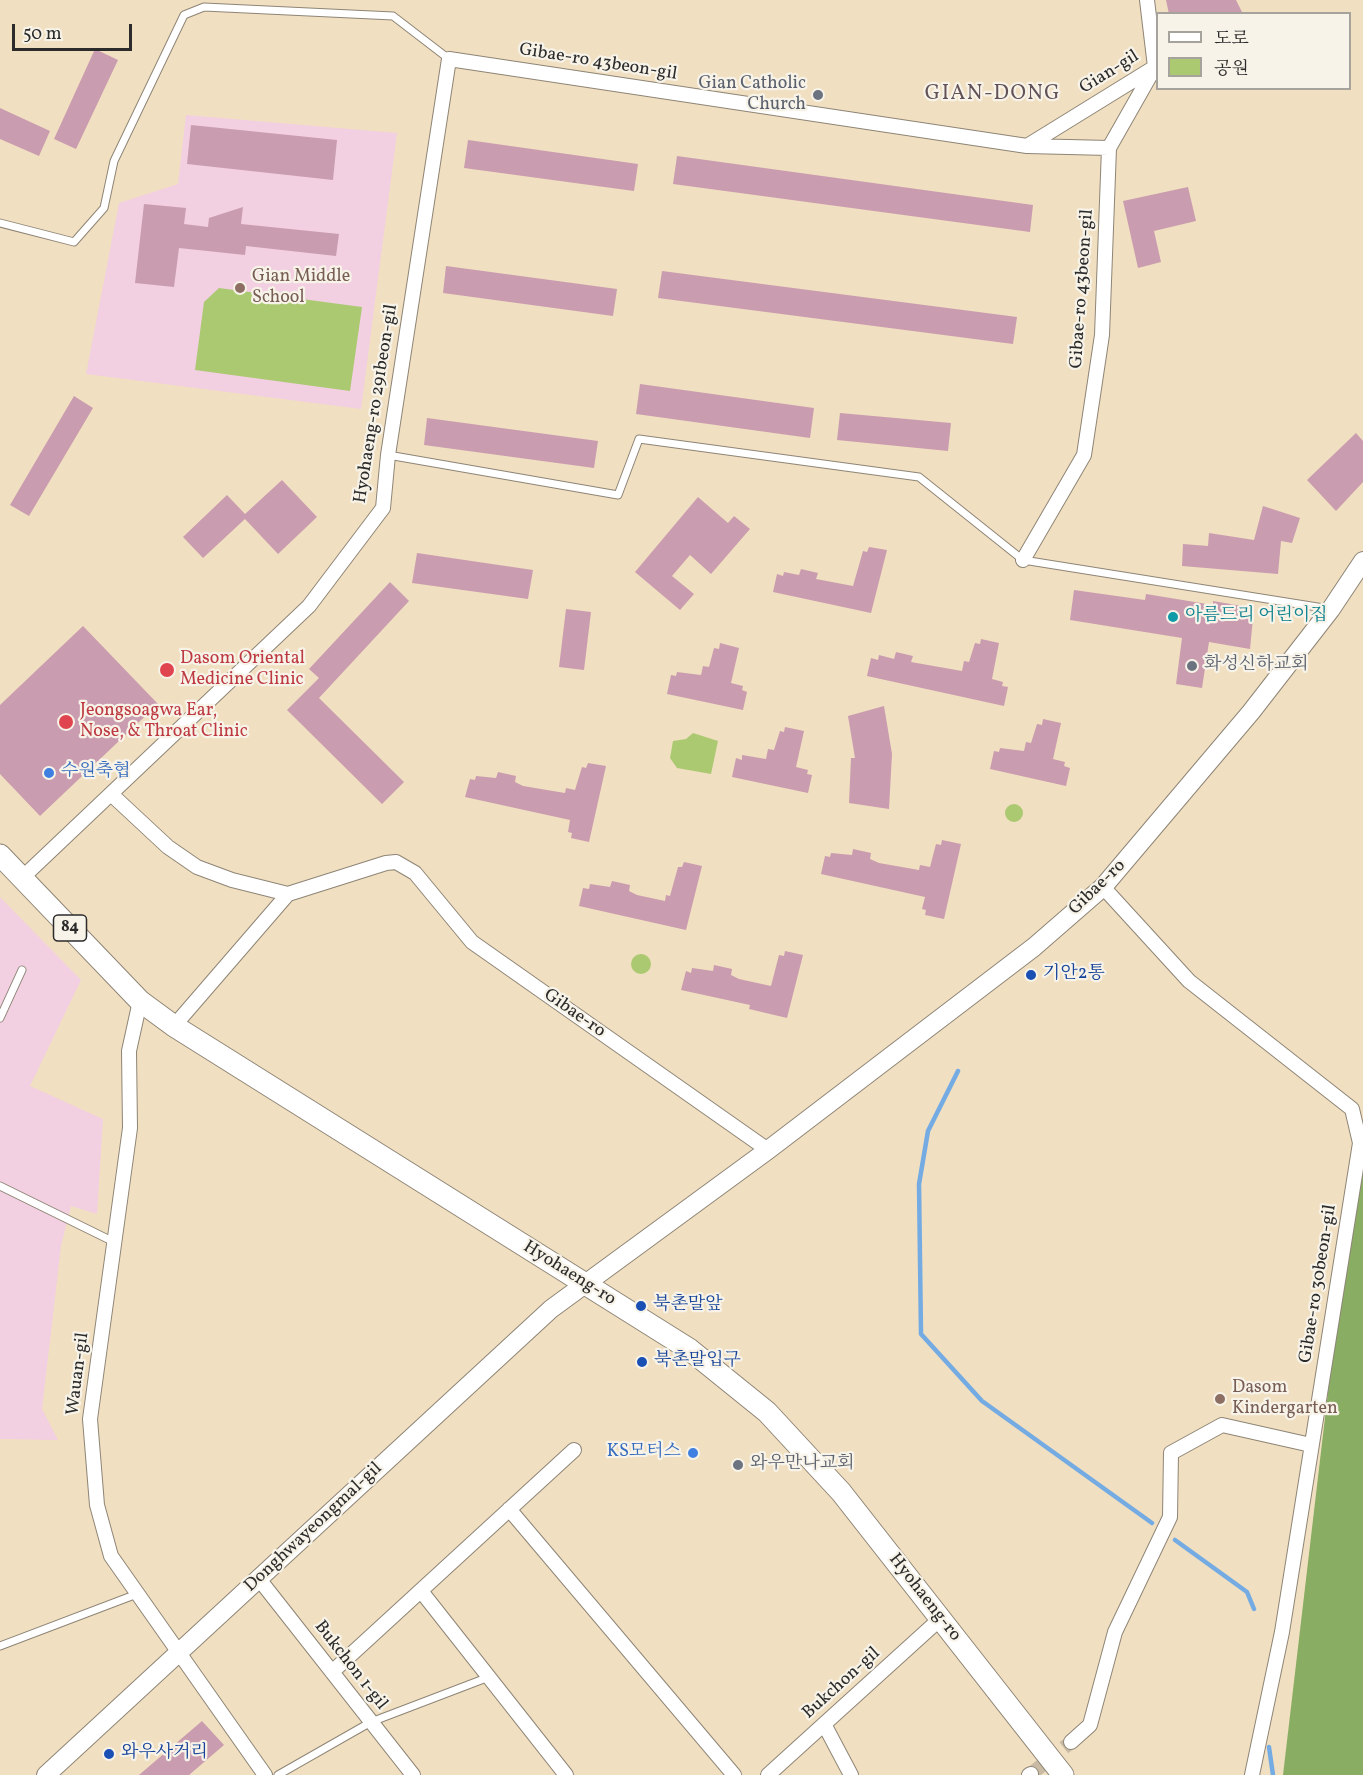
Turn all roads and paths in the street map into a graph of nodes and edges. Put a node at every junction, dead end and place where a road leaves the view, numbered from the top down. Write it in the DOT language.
graph roads {
  1 [pos="1147,0"];
  2 [pos="449,59"];
  3 [pos="1155,67"];
  4 [pos="1027,146"];
  5 [pos="1109,148"];
  6 [pos="0,223"];
  7 [pos="388,455"];
  8 [pos="1023,560"];
  9 [pos="1363,561"];
  10 [pos="1331,609"];
  11 [pos="111,794"];
  12 [pos="0,855"];
  13 [pos="22,878"];
  14 [pos="1103,887"];
  15 [pos="288,894"];
  16 [pos="22,970"];
  17 [pos="140,1001"];
  18 [pos="0,1018"];
  19 [pos="174,1026"];
  20 [pos="768,1150"];
  21 [pos="0,1186"];
  22 [pos="114,1242"];
  23 [pos="584,1283"];
  24 [pos="1311,1445"];
  25 [pos="574,1450"];
  26 [pos="509,1509"];
  27 [pos="259,1579"];
  28 [pos="421,1591"];
  29 [pos="137,1594"];
  30 [pos="940,1619"];
  31 [pos="0,1646"];
  32 [pos="180,1652"];
  33 [pos="332,1672"];
  34 [pos="489,1677"];
  35 [pos="371,1722"];
  36 [pos="824,1724"];
  37 [pos="1071,1742"];
  38 [pos="46,1775"];
  39 [pos="266,1775"];
  40 [pos="278,1775"];
  41 [pos="413,1775"];
  42 [pos="566,1775"];
  43 [pos="734,1775"];
  44 [pos="768,1775"];
  45 [pos="851,1775"];
  46 [pos="1063,1775"];
  47 [pos="1252,1775"];
  1 -- 3 [label="street, Gian-gil"];
  2 -- 4 [label="street, Gibae-ro 43beon-gil"];
  2 -- 6 [label="lane"];
  2 -- 7 [label="street, Hyohaeng-ro 291beon-gil"];
  3 -- 4 [label="street, Gian-gil"];
  3 -- 5 [label="street"];
  4 -- 5 [label="street, Gibae-ro 43beon-gil"];
  5 -- 8 [label="street, Gibae-ro 43beon-gil"];
  7 -- 8 [label="lane"];
  7 -- 11 [label="street, Hyohaeng-ro 291beon-gil"];
  8 -- 10 [label="lane"];
  9 -- 10 [label="street, Gibae-ro"];
  10 -- 14 [label="street, Gibae-ro"];
  11 -- 13 [label="street, Hyohaeng-ro 291beon-gil"];
  11 -- 15 [label="street"];
  12 -- 13 [label="main road, Hyohaeng-ro / 84"];
  13 -- 17 [label="main road, Hyohaeng-ro / 84"];
  14 -- 20 [label="street, Gibae-ro"];
  14 -- 24 [label="street, Gibae-ro 30beon-gil"];
  15 -- 19 [label="street"];
  15 -- 20 [label="street, Gibae-ro"];
  16 -- 18 [label="lane"];
  17 -- 19 [label="main road, Hyohaeng-ro / 84"];
  17 -- 22 [label="street, Wauan-gil"];
  19 -- 23 [label="main road, Hyohaeng-ro / 84"];
  20 -- 23 [label="street, Gibae-ro"];
  21 -- 22 [label="lane"];
  22 -- 29 [label="street, Wauan-gil"];
  23 -- 27 [label="street, Donghwayeongmal-gil"];
  23 -- 30 [label="main road, Hyohaeng-ro / 84"];
  24 -- 37 [label="street"];
  24 -- 47 [label="street, Gibae-ro 30beon-gil"];
  25 -- 26 [label="street"];
  26 -- 28 [label="street"];
  26 -- 43 [label="street"];
  27 -- 32 [label="street, Donghwayeongmal-gil"];
  27 -- 33 [label="street, Bukchon 1-gil"];
  28 -- 33 [label="street"];
  28 -- 34 [label="street"];
  29 -- 31 [label="lane"];
  29 -- 32 [label="street, Wauan-gil"];
  30 -- 36 [label="street, Bukchon-gil"];
  30 -- 46 [label="main road, Hyohaeng-ro / 84"];
  32 -- 38 [label="street, Donghwayeongmal-gil"];
  32 -- 39 [label="street, Wauan-gil"];
  33 -- 35 [label="street, Bukchon 1-gil"];
  34 -- 35 [label="lane"];
  34 -- 42 [label="street"];
  35 -- 40 [label="lane"];
  35 -- 41 [label="street, Bukchon 1-gil"];
  36 -- 44 [label="street, Bukchon-gil"];
  36 -- 45 [label="street"];
}
